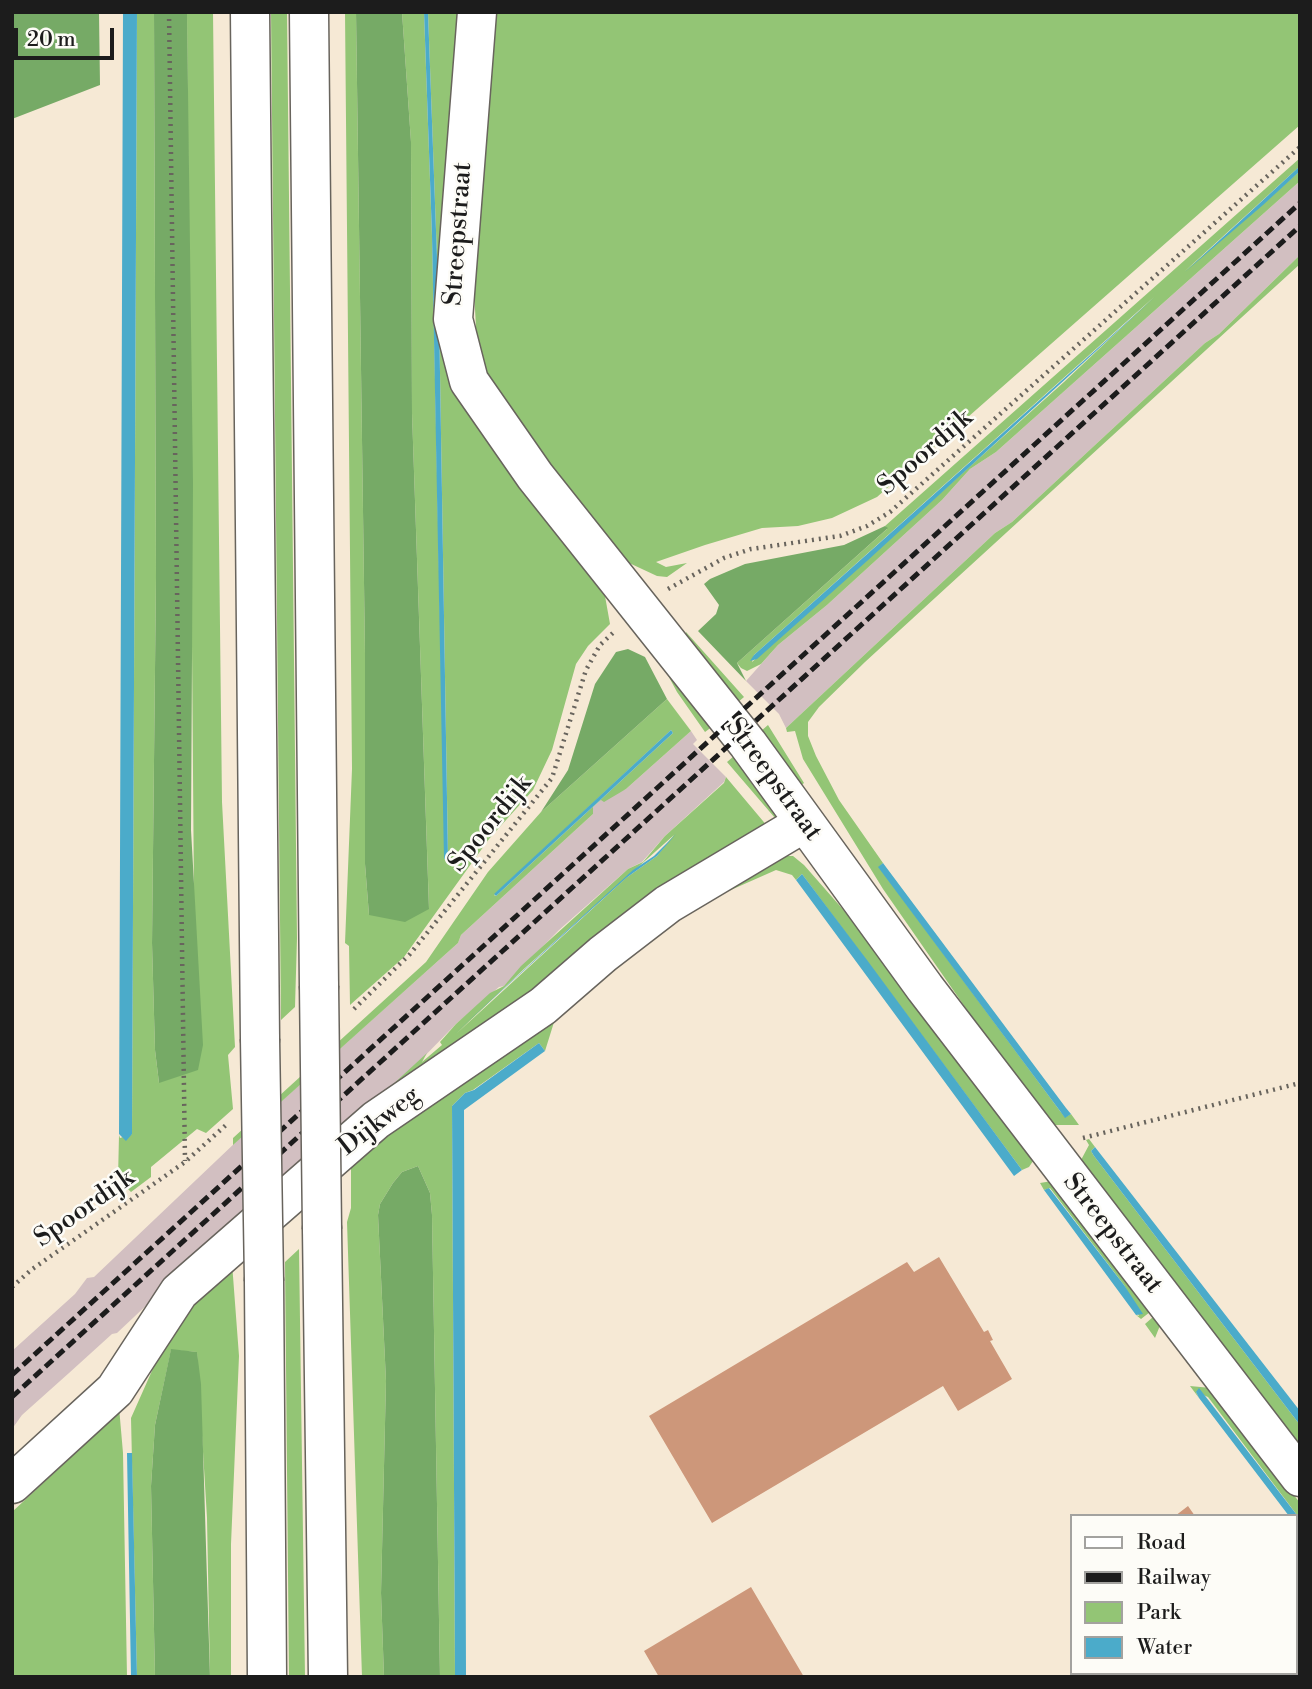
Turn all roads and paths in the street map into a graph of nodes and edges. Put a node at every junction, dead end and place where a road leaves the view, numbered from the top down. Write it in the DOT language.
graph roads {
  1 [pos="169,12"];
  2 [pos="250,12"];
  3 [pos="309,12"];
  4 [pos="477,12"];
  5 [pos="1300,147"];
  6 [pos="640,606"];
  7 [pos="804,822"];
  8 [pos="345,1017"];
  9 [pos="1300,1083"];
  10 [pos="235,1117"];
  11 [pos="1045,1147"];
  12 [pos="185,1162"];
  13 [pos="12,1287"];
  14 [pos="1300,1477"];
  15 [pos="12,1484"];
  16 [pos="267,1677"];
  17 [pos="328,1677"];
  1 -- 12 [label="path"];
  2 -- 16 [label="main road, bridge"];
  3 -- 17 [label="main road, bridge"];
  4 -- 6 [label="main road, Streepstraat"];
  5 -- 6 [label="path, Spoordijk"];
  6 -- 7 [label="main road, Streepstraat"];
  6 -- 8 [label="path, Spoordijk"];
  7 -- 11 [label="main road, Streepstraat"];
  7 -- 15 [label="main road, Dijkweg"];
  9 -- 11 [label="path"];
  10 -- 12 [label="path, Spoordijk"];
  11 -- 14 [label="main road, Streepstraat"];
  12 -- 13 [label="path, Spoordijk"];
}
